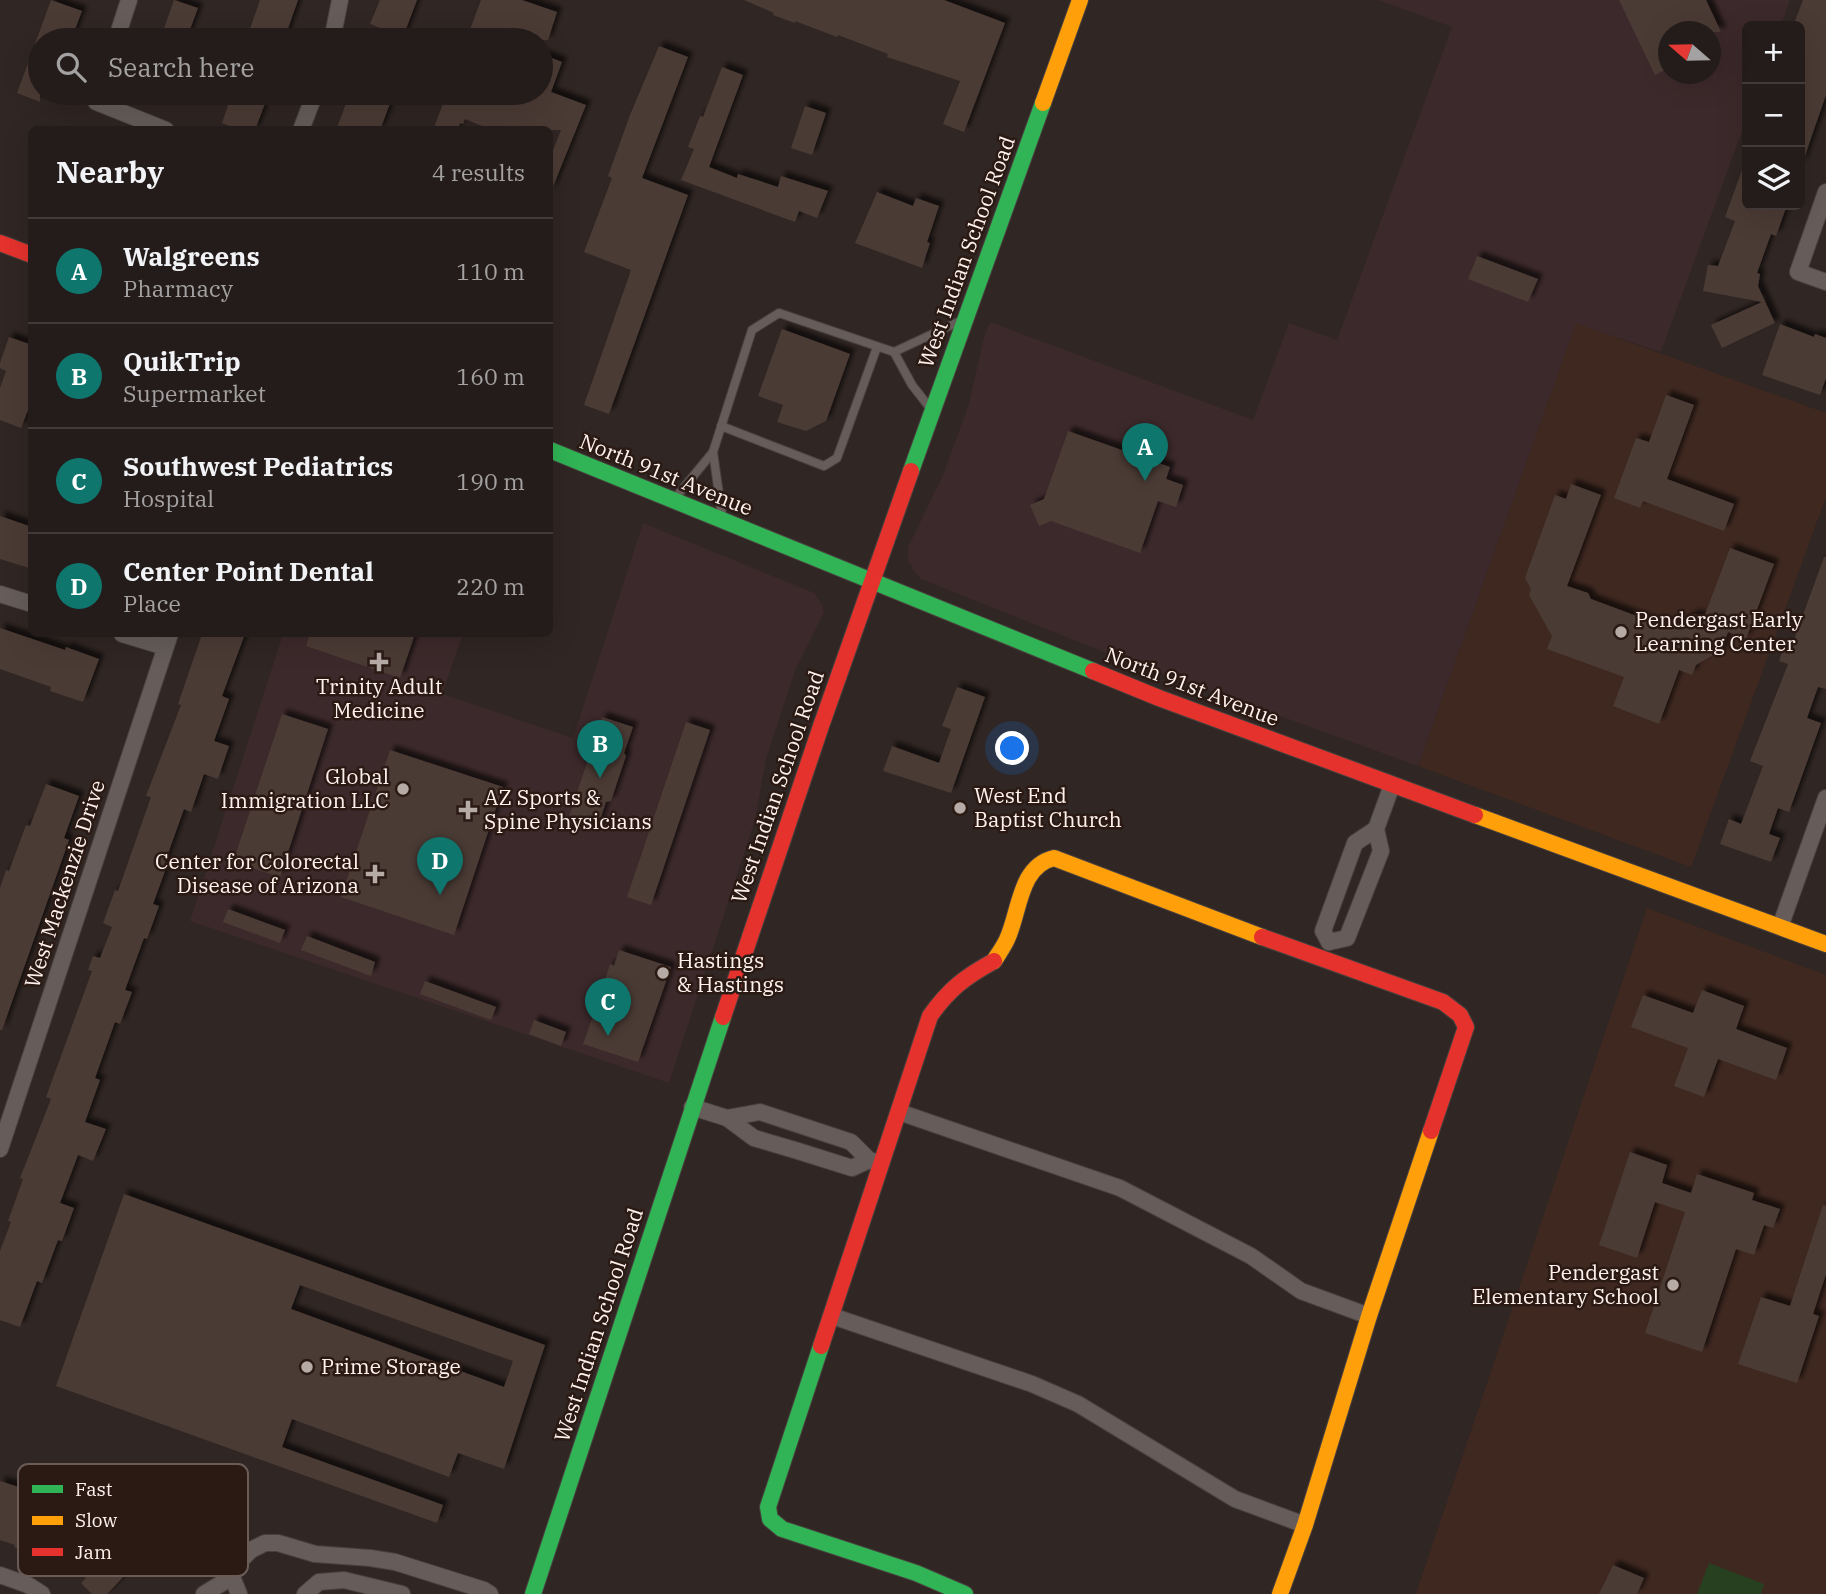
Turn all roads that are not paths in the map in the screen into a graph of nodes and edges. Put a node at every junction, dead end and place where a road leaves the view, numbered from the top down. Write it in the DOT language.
graph roads {
  1 [pos="130,0"];
  2 [pos="340,0"];
  3 [pos="1080,0"];
  4 [pos="120,28"];
  5 [pos="334,28"];
  6 [pos="114,105"];
  7 [pos="310,105"];
  8 [pos="158,126"];
  9 [pos="303,126"];
  10 [pos="1826,192"];
  11 [pos="0,243"];
  12 [pos="28,254"];
  13 [pos="1826,282"];
  14 [pos="963,318"];
  15 [pos="877,347"];
  16 [pos="894,352"];
  17 [pos="932,411"];
  18 [pos="721,426"];
  19 [pos="553,451"];
  20 [pos="713,452"];
  21 [pos="675,499"];
  22 [pos="723,520"];
  23 [pos="872,582"];
  24 [pos="0,594"];
  25 [pos="28,603"];
  26 [pos="145,637"];
  27 [pos="168,640"];
  28 [pos="1392,785"];
  29 [pos="1826,798"];
  30 [pos="1376,829"];
  31 [pos="1780,927"];
  32 [pos="1329,942"];
  33 [pos="1826,944"];
  34 [pos="1322,960"];
  35 [pos="692,1107"];
  36 [pos="899,1112"];
  37 [pos="727,1118"];
  38 [pos="804,1127"];
  39 [pos="0,1149"];
  40 [pos="798,1152"];
  41 [pos="876,1162"];
  42 [pos="832,1316"];
  43 [pos="1369,1316"];
  44 [pos="1305,1525"];
  45 [pos="248,1553"];
  46 [pos="0,1575"];
  47 [pos="232,1577"];
  48 [pos="41,1594"];
  49 [pos="204,1594"];
  50 [pos="239,1594"];
  51 [pos="305,1594"];
  52 [pos="402,1594"];
  53 [pos="490,1594"];
  54 [pos="533,1594"];
  55 [pos="965,1594"];
  56 [pos="1280,1594"];
  1 -- 4 [label="street"];
  2 -- 5 [label="street"];
  3 -- 14 [label="main road, West Indian School Road"];
  6 -- 8 [label="street"];
  7 -- 9 [label="street"];
  10 -- 13 [label="street"];
  11 -- 12 [label="main road"];
  14 -- 16 [label="lane"];
  14 -- 17 [label="main road, West Indian School Road"];
  15 -- 16 [label="lane"];
  15 -- 18 [label="lane"];
  15 -- 18 [label="lane"];
  16 -- 17 [label="lane"];
  17 -- 23 [label="main road, West Indian School Road"];
  18 -- 20 [label="lane"];
  19 -- 21 [label="main road, North 91st Avenue"];
  20 -- 21 [label="lane"];
  20 -- 22 [label="lane"];
  21 -- 22 [label="main road, North 91st Avenue"];
  22 -- 23 [label="main road, North 91st Avenue"];
  23 -- 28 [label="main road, North 91st Avenue"];
  23 -- 35 [label="main road, West Indian School Road"];
  24 -- 25 [label="street"];
  26 -- 27 [label="street"];
  27 -- 39 [label="street, West Mackenzie Drive"];
  28 -- 30 [label="street"];
  28 -- 31 [label="main road, North 91st Avenue"];
  29 -- 31 [label="street"];
  30 -- 32 [label="street"];
  30 -- 32 [label="street"];
  31 -- 33 [label="main road, North 91st Avenue"];
  32 -- 34 [label="street"];
  34 -- 36 [label="main road"];
  34 -- 43 [label="main road"];
  35 -- 37 [label="street"];
  35 -- 54 [label="main road, West Indian School Road"];
  36 -- 41 [label="main road"];
  36 -- 43 [label="street"];
  37 -- 38 [label="street"];
  37 -- 40 [label="street"];
  38 -- 40 [label="street"];
  38 -- 41 [label="street"];
  40 -- 41 [label="street"];
  41 -- 42 [label="main road"];
  42 -- 44 [label="street"];
  42 -- 55 [label="main road"];
  43 -- 44 [label="main road"];
  44 -- 56 [label="main road"];
  45 -- 53 [label="street"];
  46 -- 48 [label="street"];
  47 -- 49 [label="street"];
  47 -- 50 [label="street"];
  51 -- 52 [label="street"];
}
